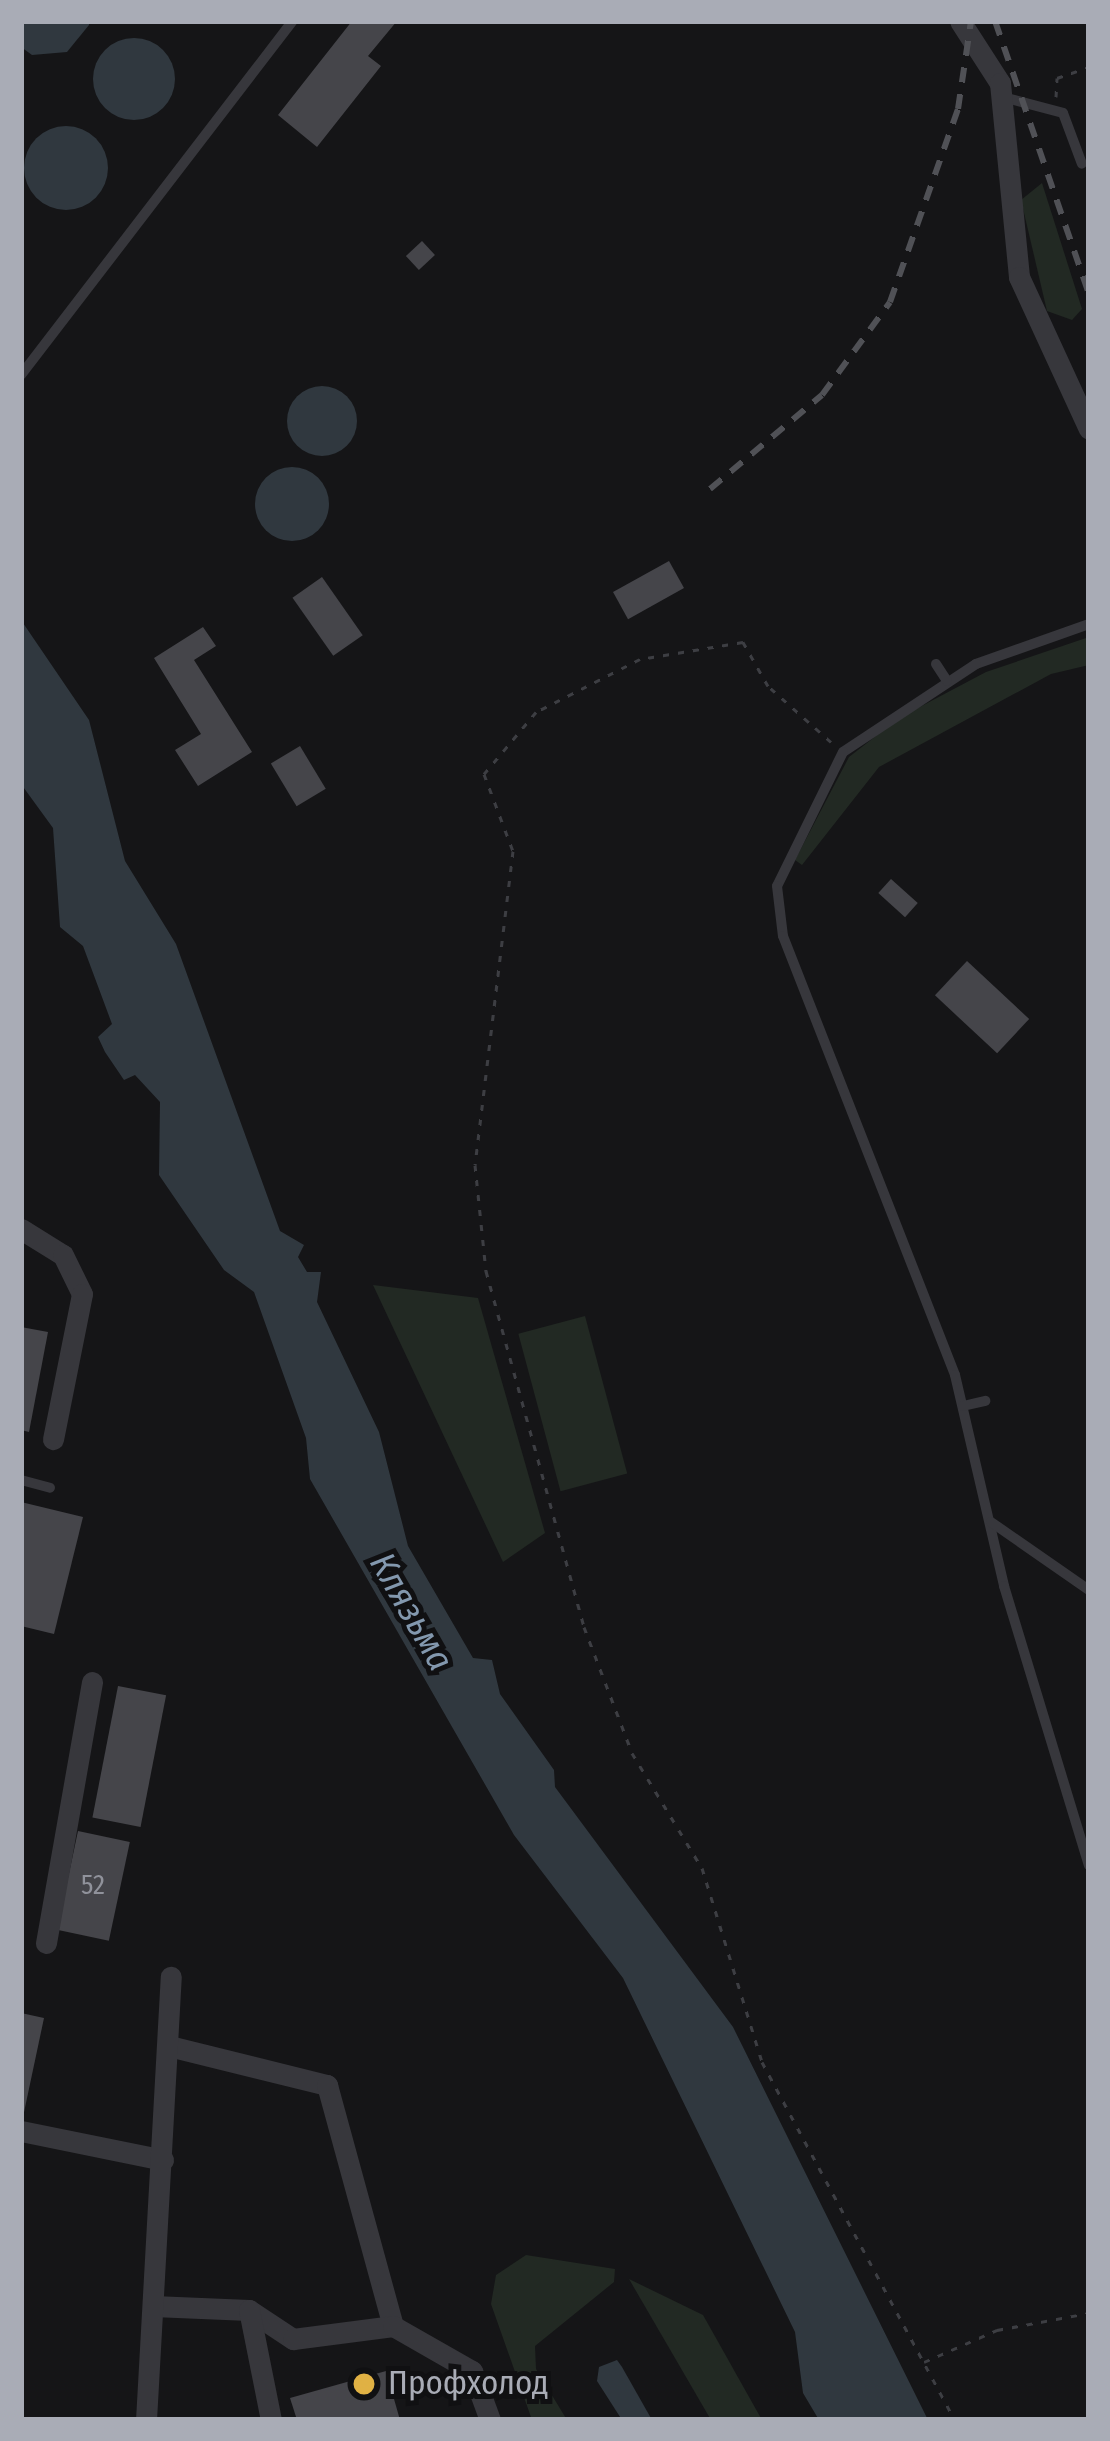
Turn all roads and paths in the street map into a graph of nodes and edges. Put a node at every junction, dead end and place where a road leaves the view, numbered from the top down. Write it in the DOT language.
graph roads {
  1 [pos="293,21"];
  2 [pos="960,21"];
  3 [pos="1089,67"];
  4 [pos="1002,97"];
  5 [pos="1065,111"];
  6 [pos="1082,164"];
  7 [pos="21,375"];
  8 [pos="1089,429"];
  9 [pos="1089,624"];
  10 [pos="936,664"];
  11 [pos="947,681"];
  12 [pos="843,752"];
  13 [pos="21,1228"];
  14 [pos="985,1402"];
  15 [pos="963,1406"];
  16 [pos="53,1439"];
  17 [pos="21,1480"];
  18 [pos="50,1488"];
  19 [pos="991,1522"];
  20 [pos="1089,1590"];
  21 [pos="92,1682"];
  22 [pos="1089,1864"];
  23 [pos="46,1943"];
  24 [pos="171,1977"];
  25 [pos="169,2046"];
  26 [pos="21,2132"];
  27 [pos="163,2160"];
  28 [pos="153,2306"];
  29 [pos="249,2310"];
  30 [pos="1089,2313"];
  31 [pos="393,2326"];
  32 [pos="923,2362"];
  33 [pos="146,2420"];
  34 [pos="271,2420"];
  35 [pos="490,2420"];
  36 [pos="956,2420"];
  1 -- 7 [label="lane"];
  2 -- 4 [label="street"];
  3 -- 5 [label="path"];
  4 -- 5 [label="lane"];
  4 -- 8 [label="street"];
  5 -- 6 [label="lane"];
  9 -- 11 [label="lane"];
  10 -- 11 [label="lane"];
  11 -- 12 [label="lane"];
  12 -- 15 [label="lane"];
  12 -- 32 [label="path"];
  13 -- 16 [label="street"];
  14 -- 15 [label="lane"];
  15 -- 19 [label="lane"];
  17 -- 18 [label="lane"];
  19 -- 20 [label="lane"];
  19 -- 22 [label="lane"];
  21 -- 23 [label="street"];
  24 -- 25 [label="street"];
  25 -- 27 [label="street"];
  25 -- 31 [label="street"];
  26 -- 27 [label="street"];
  27 -- 28 [label="street"];
  28 -- 29 [label="street"];
  28 -- 33 [label="street"];
  29 -- 31 [label="street"];
  29 -- 34 [label="street"];
  30 -- 32 [label="path"];
  31 -- 35 [label="street"];
  32 -- 36 [label="path"];
}
